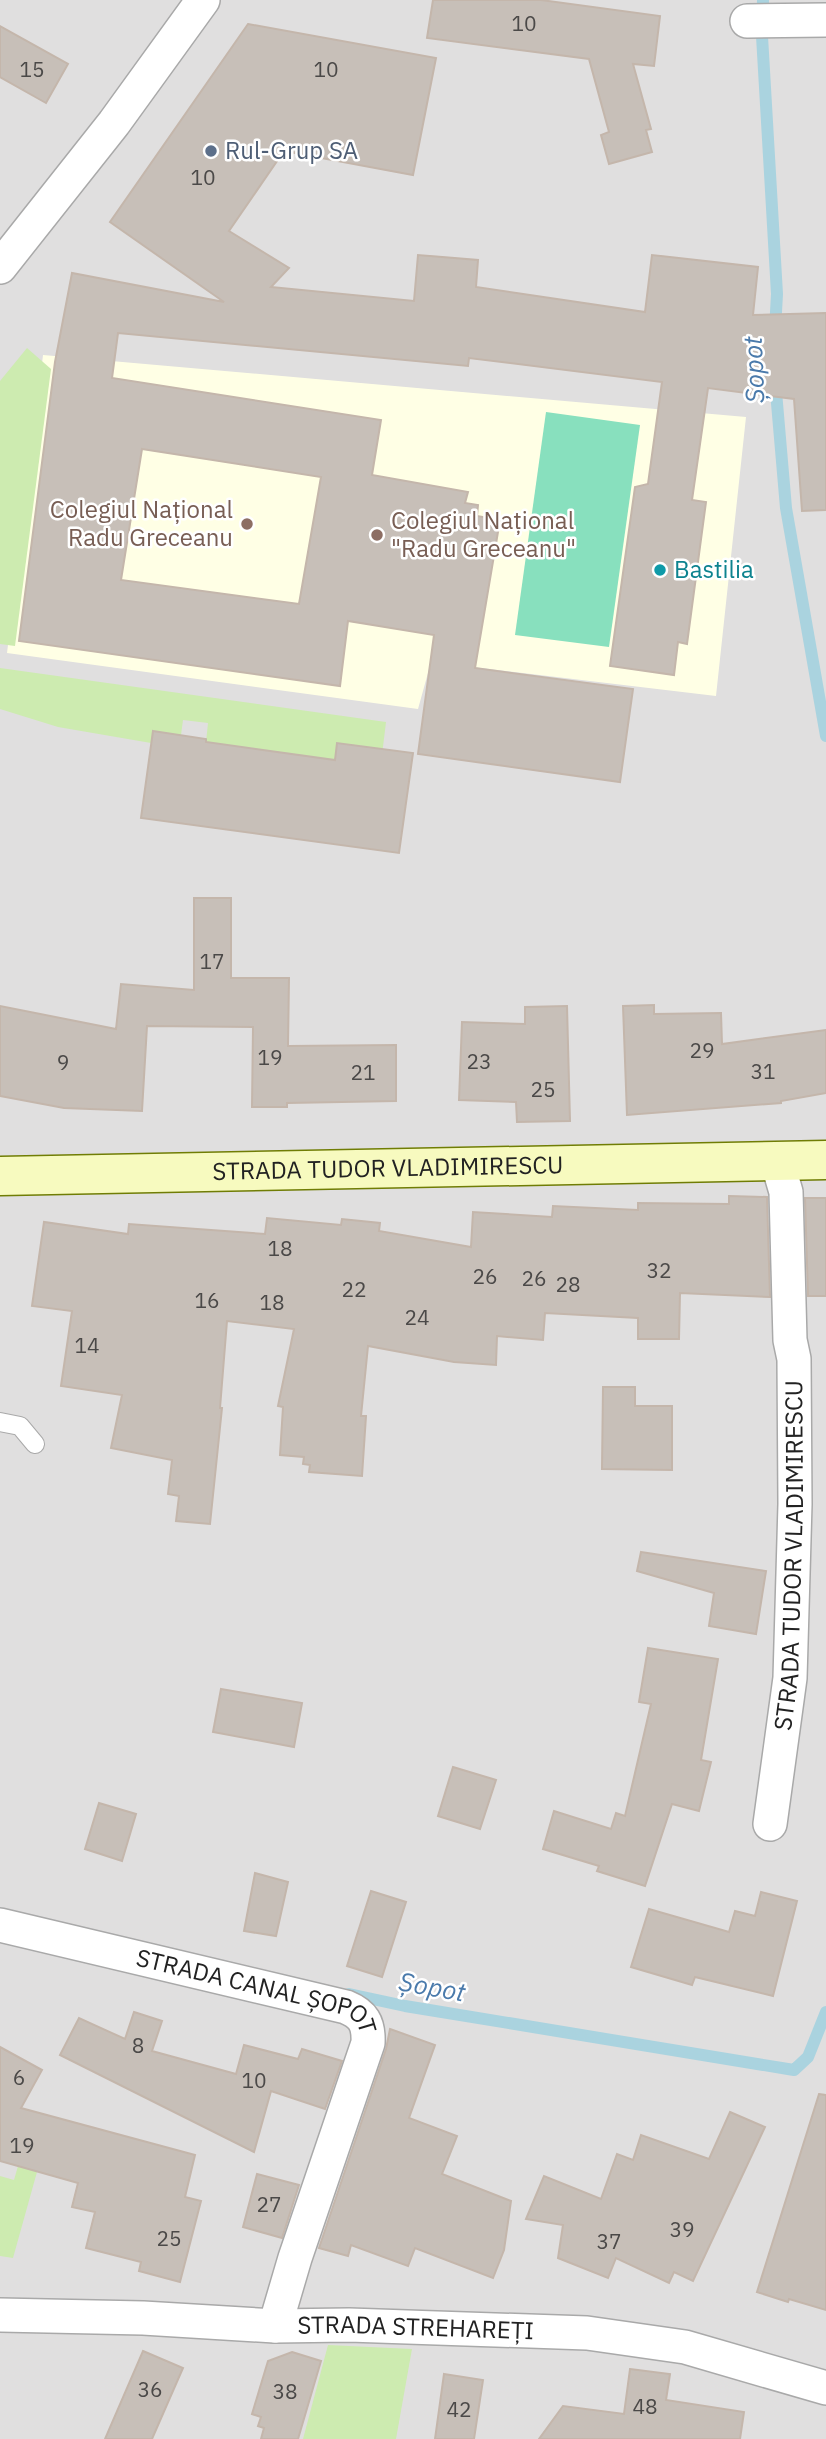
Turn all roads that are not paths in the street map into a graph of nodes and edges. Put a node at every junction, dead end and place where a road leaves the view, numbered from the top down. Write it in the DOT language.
graph roads {
  1 [pos="203,0"];
  2 [pos="826,20"];
  3 [pos="747,21"];
  4 [pos="0,267"];
  5 [pos="826,1160"];
  6 [pos="777,1161"];
  7 [pos="0,1176"];
  8 [pos="0,1422"];
  9 [pos="35,1444"];
  10 [pos="770,1824"];
  11 [pos="0,1925"];
  12 [pos="0,2315"];
  13 [pos="275,2326"];
  14 [pos="826,2388"];
  1 -- 4 [label="street"];
  2 -- 3 [label="street"];
  5 -- 6 [label="main road, STRADA TUDOR VLADIMIRESCU"];
  6 -- 7 [label="main road, STRADA TUDOR VLADIMIRESCU"];
  6 -- 10 [label="street, STRADA TUDOR VLADIMIRESCU"];
  8 -- 9 [label="lane"];
  11 -- 13 [label="street, STRADA CANAL ȘOPOT"];
  12 -- 13 [label="street, STRADA STREHAREȚI"];
  13 -- 14 [label="street, STRADA STREHAREȚI"];
}
